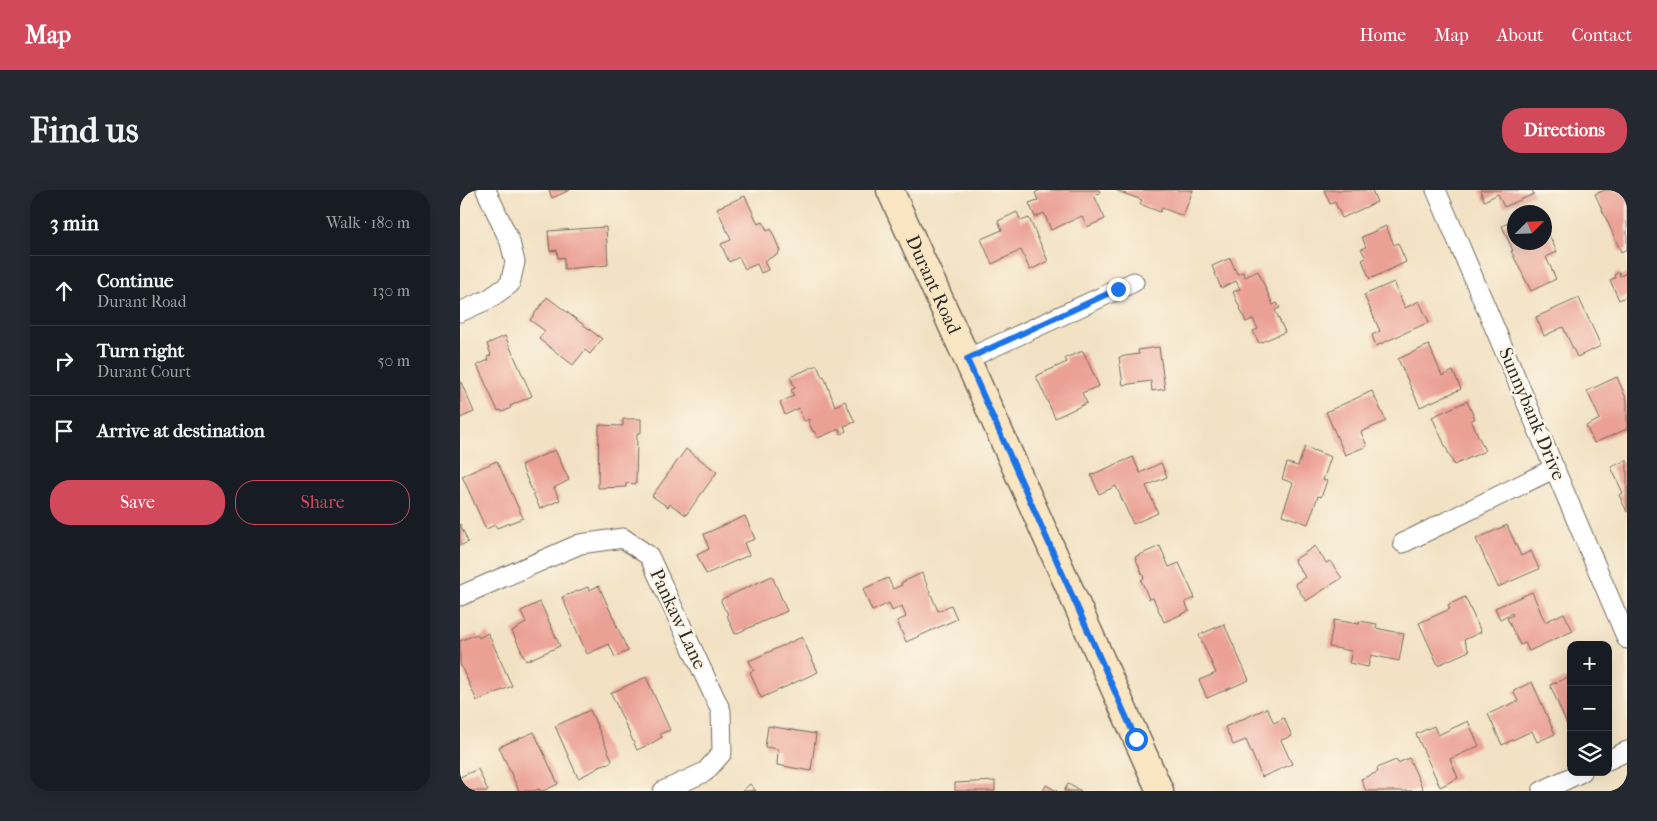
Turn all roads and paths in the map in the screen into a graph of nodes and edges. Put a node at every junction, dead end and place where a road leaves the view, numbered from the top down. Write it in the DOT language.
graph roads {
  1 [pos="486,190"];
  2 [pos="890,190"];
  3 [pos="1436,190"];
  4 [pos="1134,282"];
  5 [pos="460,312"];
  6 [pos="967,359"];
  7 [pos="1555,468"];
  8 [pos="1403,543"];
  9 [pos="460,596"];
  10 [pos="1627,639"];
  11 [pos="1627,751"];
  12 [pos="1612,758"];
  13 [pos="1574,776"];
  14 [pos="663,791"];
  15 [pos="1160,791"];
  16 [pos="1542,791"];
  1 -- 5 [label="street"];
  2 -- 6 [label="street, Durant Road"];
  3 -- 7 [label="street, Sunnybank Drive"];
  4 -- 6 [label="street"];
  6 -- 15 [label="street, Durant Road"];
  7 -- 8 [label="street"];
  7 -- 10 [label="street, Sunnybank Drive"];
  9 -- 14 [label="street, Pankaw Lane"];
  11 -- 12 [label="street"];
  13 -- 16 [label="street"];
}
